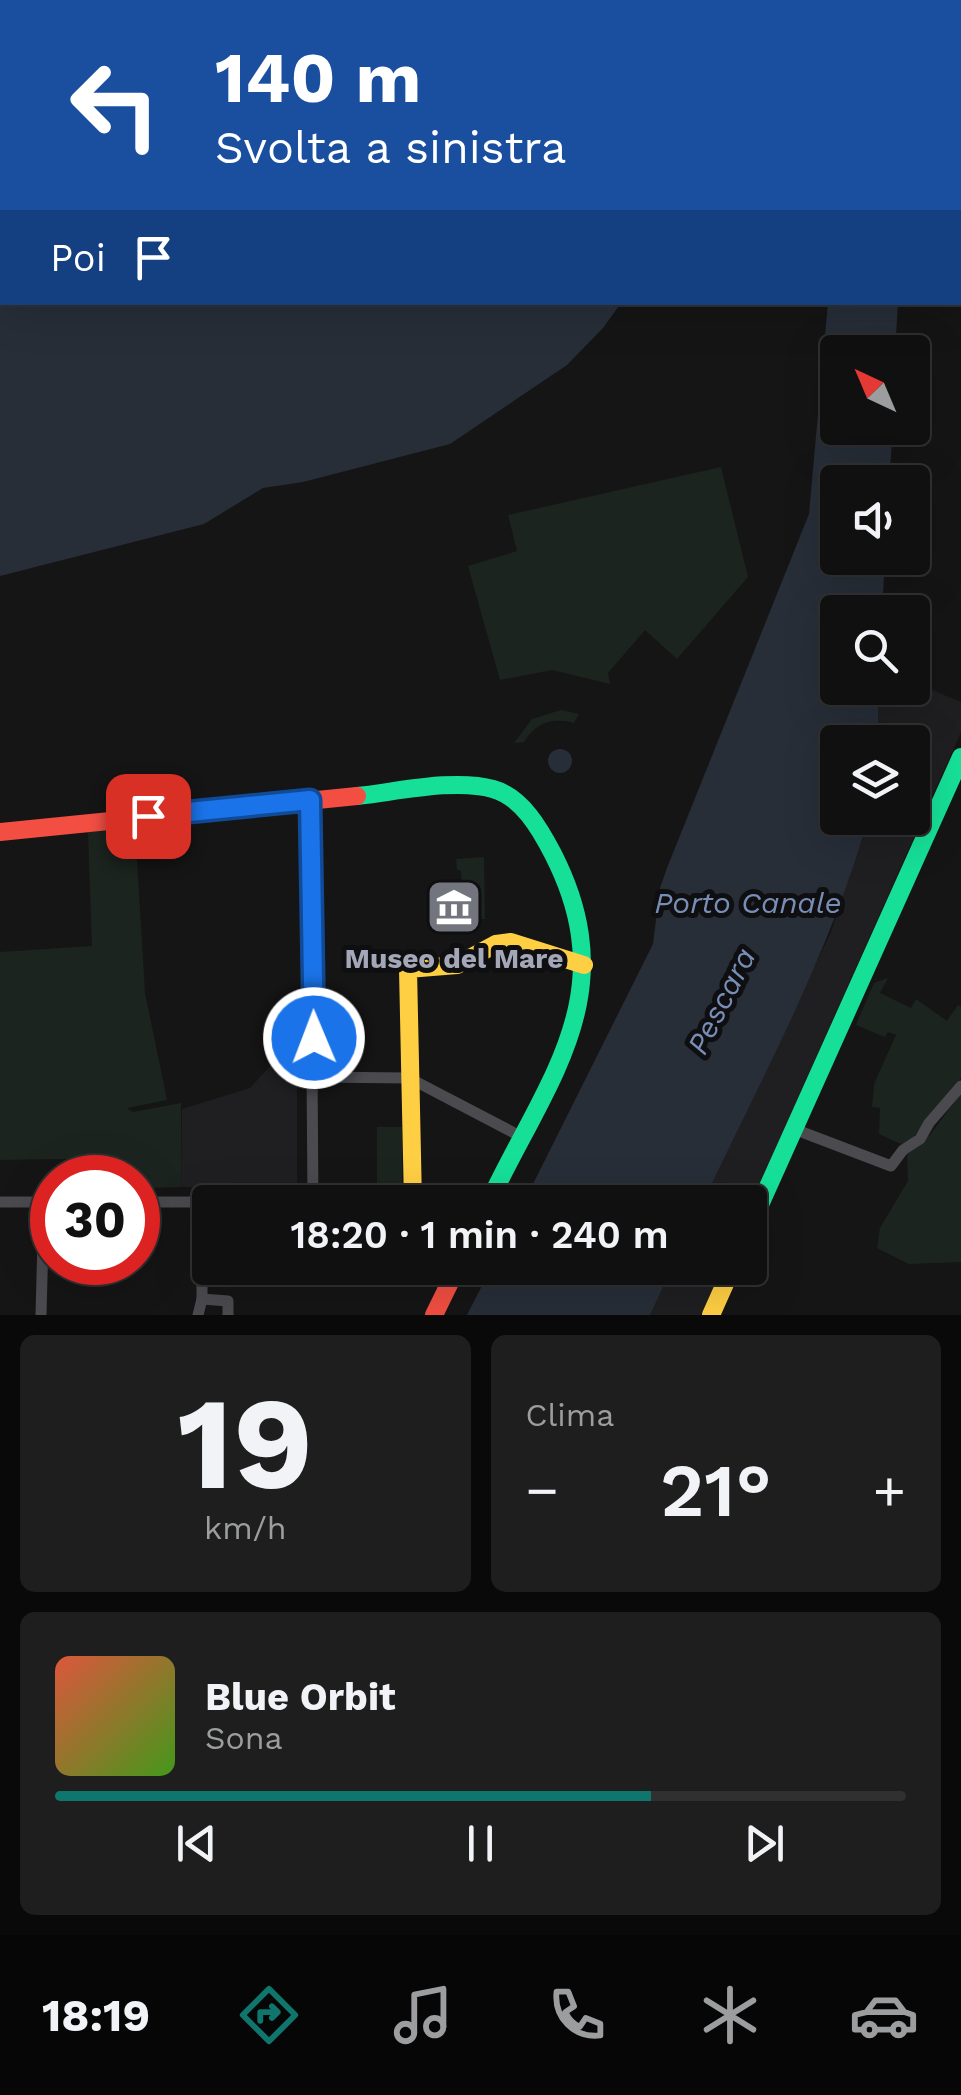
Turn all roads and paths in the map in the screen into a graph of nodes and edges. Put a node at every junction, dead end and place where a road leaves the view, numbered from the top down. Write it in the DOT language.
graph roads {
  1 [pos="961,756"];
  2 [pos="310,800"];
  3 [pos="0,832"];
  4 [pos="584,965"];
  5 [pos="314,1077"];
  6 [pos="409,1078"];
  7 [pos="961,1086"];
  8 [pos="794,1129"];
  9 [pos="520,1136"];
  10 [pos="504,1168"];
  11 [pos="314,1185"];
  12 [pos="412,1185"];
  13 [pos="491,1185"];
  14 [pos="496,1185"];
  15 [pos="767,1189"];
  16 [pos="0,1202"];
  17 [pos="30,1202"];
  18 [pos="160,1202"];
  19 [pos="192,1202"];
  20 [pos="42,1285"];
  21 [pos="202,1285"];
  22 [pos="437,1285"];
  23 [pos="449,1285"];
  24 [pos="724,1285"];
  25 [pos="202,1299"];
  26 [pos="228,1314"];
  27 [pos="42,1315"];
  28 [pos="198,1315"];
  29 [pos="422,1315"];
  30 [pos="434,1315"];
  31 [pos="711,1315"];
  1 -- 8 [label="street"];
  2 -- 3 [label="street"];
  2 -- 4 [label="street"];
  2 -- 5 [label="street"];
  4 -- 6 [label="street"];
  4 -- 9 [label="street"];
  5 -- 6 [label="street"];
  5 -- 11 [label="street"];
  6 -- 9 [label="street"];
  6 -- 12 [label="street"];
  7 -- 8 [label="street"];
  8 -- 15 [label="street"];
  9 -- 10 [label="street"];
  10 -- 13 [label="street"];
  10 -- 14 [label="street"];
  16 -- 17 [label="street"];
  18 -- 19 [label="street"];
  20 -- 27 [label="street"];
  21 -- 25 [label="street"];
  22 -- 29 [label="street"];
  23 -- 30 [label="street"];
  24 -- 31 [label="street"];
  25 -- 26 [label="street"];
  25 -- 28 [label="street"];
}
